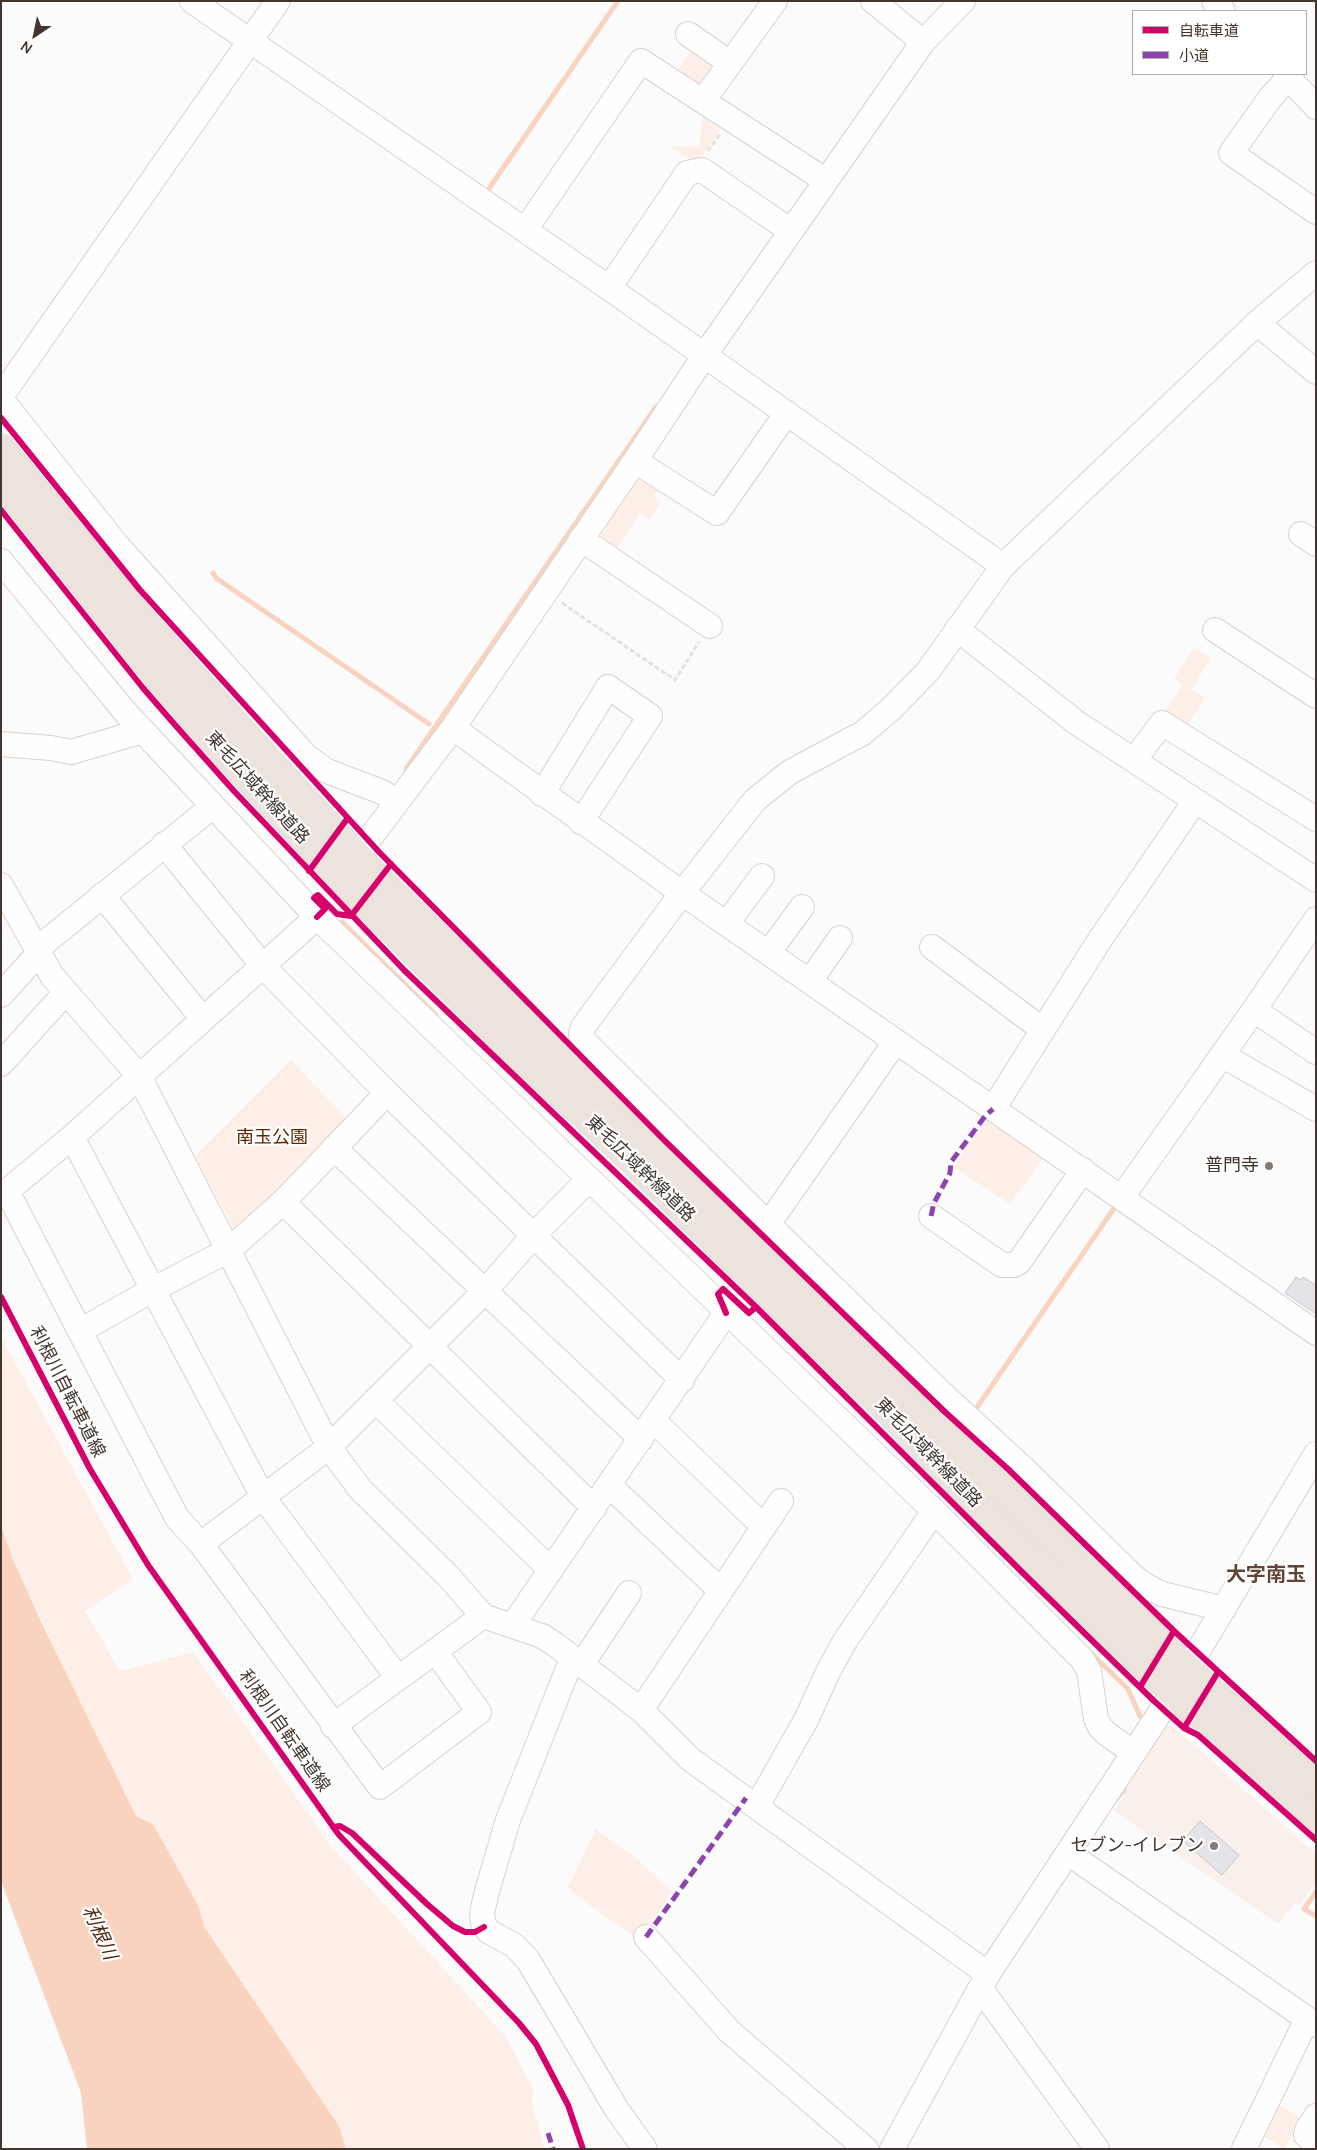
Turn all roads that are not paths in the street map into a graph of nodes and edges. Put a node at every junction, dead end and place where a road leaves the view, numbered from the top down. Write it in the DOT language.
graph roads {
  1 [pos="192,1"];
  2 [pos="278,1"];
  3 [pos="775,1"];
  4 [pos="873,1"];
  5 [pos="963,1"];
  6 [pos="1214,1"];
  7 [pos="1223,10"];
  8 [pos="688,34"];
  9 [pos="250,42"];
  10 [pos="923,42"];
  11 [pos="730,63"];
  12 [pos="1287,76"];
  13 [pos="703,101"];
  14 [pos="1316,107"];
  15 [pos="825,180"];
  16 [pos="1316,212"];
  17 [pos="524,230"];
  18 [pos="791,231"];
  19 [pos="1316,273"];
  20 [pos="608,288"];
  21 [pos="1257,323"];
  22 [pos="704,356"];
  23 [pos="1316,372"];
  24 [pos="1,392"];
  25 [pos="1,399"];
  26 [pos="786,414"];
  27 [pos="1,448"];
  28 [pos="635,461"];
  29 [pos="1,480"];
  30 [pos="581,539"];
  31 [pos="1,561"];
  32 [pos="1003,566"];
  33 [pos="710,626"];
  34 [pos="957,629"];
  35 [pos="1215,630"];
  36 [pos="1316,696"];
  37 [pos="453,728"];
  38 [pos="143,732"];
  39 [pos="1,744"];
  40 [pos="1134,760"];
  41 [pos="542,794"];
  42 [pos="397,801"];
  43 [pos="1195,801"];
  44 [pos="213,806"];
  45 [pos="1316,819"];
  46 [pos="581,822"];
  47 [pos="164,844"];
  48 [pos="358,855"];
  49 [pos="762,876"];
  50 [pos="340,878"];
  51 [pos="1316,880"];
  52 [pos="1,885"];
  53 [pos="682,893"];
  54 [pos="102,895"];
  55 [pos="802,907"];
  56 [pos="317,917"];
  57 [pos="1315,922"];
  58 [pos="727,923"];
  59 [pos="840,938"];
  60 [pos="932,948"];
  61 [pos="37,951"];
  62 [pos="769,952"];
  63 [pos="263,966"];
  64 [pos="810,981"];
  65 [pos="66,992"];
  66 [pos="1,995"];
  67 [pos="1254,1010"];
  68 [pos="203,1018"];
  69 [pos="1043,1030"];
  70 [pos="896,1041"];
  71 [pos="1316,1052"];
  72 [pos="1222,1055"];
  73 [pos="1,1064"];
  74 [pos="139,1076"];
  75 [pos="387,1093"];
  76 [pos="993,1109"];
  77 [pos="1316,1109"];
  78 [pos="72,1138"];
  79 [pos="334,1148"];
  80 [pos="1083,1170"];
  81 [pos="588,1180"];
  82 [pos="1122,1197"];
  83 [pos="283,1202"];
  84 [pos="931,1216"];
  85 [pos="767,1223"];
  86 [pos="534,1236"];
  87 [pos="229,1250"];
  88 [pos="152,1290"];
  89 [pos="485,1291"];
  90 [pos="726,1313"];
  91 [pos="80,1331"];
  92 [pos="1316,1333"];
  93 [pos="430,1346"];
  94 [pos="682,1380"];
  95 [pos="375,1400"];
  96 [pos="648,1430"];
  97 [pos="328,1447"];
  98 [pos="1316,1454"];
  99 [pos="610,1485"];
  100 [pos="263,1497"];
  101 [pos="781,1501"];
  102 [pos="594,1508"];
  103 [pos="934,1512"];
  104 [pos="764,1527"];
  105 [pos="201,1544"];
  106 [pos="551,1570"];
  107 [pos="721,1591"];
  108 [pos="629,1593"];
  109 [pos="1224,1609"];
  110 [pos="483,1616"];
  111 [pos="513,1625"];
  112 [pos="435,1651"];
  113 [pos="578,1662"];
  114 [pos="1187,1669"];
  115 [pos="398,1678"];
  116 [pos="1173,1692"];
  117 [pos="641,1710"];
  118 [pos="333,1726"];
  119 [pos="1133,1752"];
  120 [pos="1316,1785"];
  121 [pos="757,1806"];
  122 [pos="1316,1822"];
  123 [pos="1068,1852"];
  124 [pos="646,1937"];
  125 [pos="984,1981"];
  126 [pos="1311,2022"];
  127 [pos="1316,2116"];
  128 [pos="1316,2144"];
  129 [pos="645,2149"];
  130 [pos="866,2149"];
  131 [pos="892,2149"];
  132 [pos="1097,2149"];
  133 [pos="1244,2149"];
  1 -- 9 [label="street"];
  2 -- 9 [label="street"];
  3 -- 11 [label="street"];
  4 -- 10 [label="street"];
  5 -- 10 [label="street"];
  6 -- 7 [label="street"];
  8 -- 11 [label="street"];
  9 -- 17 [label="street"];
  9 -- 24 [label="street"];
  10 -- 15 [label="street"];
  11 -- 13 [label="street"];
  12 -- 14 [label="street"];
  12 -- 16 [label="street"];
  13 -- 15 [label="street"];
  13 -- 17 [label="street"];
  15 -- 18 [label="street"];
  17 -- 20 [label="street"];
  18 -- 20 [label="street"];
  18 -- 22 [label="street"];
  19 -- 21 [label="street"];
  20 -- 22 [label="street"];
  21 -- 23 [label="street"];
  21 -- 32 [label="street"];
  22 -- 26 [label="street"];
  22 -- 28 [label="street"];
  25 -- 42 [label="street"];
  26 -- 28 [label="street"];
  26 -- 32 [label="street"];
  27 -- 48 [label="highway, 東毛広域幹線道路"];
  28 -- 30 [label="street"];
  29 -- 50 [label="highway, 東毛広域幹線道路"];
  30 -- 33 [label="street"];
  30 -- 37 [label="street"];
  31 -- 38 [label="street"];
  32 -- 34 [label="street"];
  34 -- 40 [label="street"];
  34 -- 53 [label="street"];
  35 -- 36 [label="street"];
  37 -- 41 [label="street"];
  37 -- 42 [label="street"];
  38 -- 39 [label="street"];
  38 -- 44 [label="street"];
  40 -- 43 [label="street"];
  40 -- 45 [label="street"];
  41 -- 46 [label="street"];
  41 -- 46 [label="street"];
  42 -- 48 [label="street"];
  43 -- 51 [label="street"];
  43 -- 69 [label="street"];
  44 -- 47 [label="street"];
  44 -- 56 [label="street"];
  46 -- 53 [label="street"];
  47 -- 54 [label="street"];
  47 -- 63 [label="street"];
  48 -- 50 [label="street"];
  48 -- 114 [label="highway, 東毛広域幹線道路"];
  49 -- 58 [label="street"];
  50 -- 116 [label="highway, 東毛広域幹線道路"];
  52 -- 61 [label="street"];
  53 -- 58 [label="street"];
  53 -- 85 [label="street"];
  54 -- 61 [label="street"];
  54 -- 68 [label="street"];
  55 -- 62 [label="street"];
  56 -- 63 [label="street"];
  56 -- 81 [label="street"];
  57 -- 67 [label="street"];
  58 -- 62 [label="street"];
  59 -- 64 [label="street"];
  60 -- 69 [label="street"];
  61 -- 65 [label="street"];
  61 -- 66 [label="street"];
  62 -- 64 [label="street"];
  63 -- 68 [label="street"];
  63 -- 75 [label="street"];
  64 -- 70 [label="street"];
  65 -- 73 [label="street"];
  65 -- 74 [label="street"];
  67 -- 71 [label="street"];
  67 -- 72 [label="street"];
  68 -- 74 [label="street"];
  69 -- 76 [label="street"];
  70 -- 76 [label="street"];
  70 -- 85 [label="street"];
  72 -- 77 [label="street"];
  72 -- 82 [label="street"];
  74 -- 78 [label="street"];
  74 -- 87 [label="street"];
  75 -- 79 [label="street"];
  75 -- 86 [label="street"];
  76 -- 80 [label="street"];
  78 -- 88 [label="street"];
  78 -- 91 [label="street"];
  79 -- 83 [label="street"];
  79 -- 89 [label="street"];
  80 -- 82 [label="street"];
  80 -- 84 [label="street"];
  81 -- 86 [label="street"];
  81 -- 90 [label="street"];
  82 -- 92 [label="street"];
  83 -- 87 [label="street"];
  83 -- 93 [label="street"];
  85 -- 109 [label="street"];
  86 -- 89 [label="street"];
  86 -- 94 [label="street"];
  87 -- 88 [label="street"];
  87 -- 97 [label="street"];
  88 -- 91 [label="street"];
  88 -- 100 [label="street"];
  89 -- 93 [label="street"];
  89 -- 96 [label="street"];
  90 -- 94 [label="street"];
  90 -- 103 [label="street"];
  91 -- 105 [label="street"];
  93 -- 95 [label="street"];
  93 -- 102 [label="street"];
  94 -- 96 [label="street"];
  95 -- 97 [label="street"];
  95 -- 106 [label="street"];
  96 -- 99 [label="street"];
  96 -- 104 [label="street"];
  97 -- 100 [label="street"];
  97 -- 110 [label="street"];
  98 -- 109 [label="street"];
  99 -- 102 [label="street"];
  99 -- 107 [label="street"];
  100 -- 105 [label="street"];
  100 -- 115 [label="street"];
  101 -- 104 [label="street"];
  102 -- 106 [label="street"];
  103 -- 119 [label="street"];
  103 -- 121 [label="street"];
  104 -- 107 [label="street"];
  105 -- 118 [label="street"];
  106 -- 111 [label="street"];
  107 -- 117 [label="street"];
  108 -- 113 [label="street"];
  109 -- 114 [label="street"];
  110 -- 111 [label="street"];
  110 -- 112 [label="street"];
  111 -- 113 [label="street"];
  112 -- 115 [label="street"];
  112 -- 118 [label="street"];
  113 -- 117 [label="street"];
  113 -- 129 [label="street"];
  114 -- 116 [label="street"];
  114 -- 120 [label="highway, 東毛広域幹線道路"];
  115 -- 118 [label="street"];
  116 -- 119 [label="street"];
  116 -- 122 [label="highway, 東毛広域幹線道路"];
  117 -- 121 [label="street"];
  119 -- 123 [label="street"];
  121 -- 125 [label="street"];
  123 -- 125 [label="street"];
  123 -- 126 [label="street"];
  124 -- 130 [label="street"];
  125 -- 131 [label="street"];
  125 -- 132 [label="street"];
  126 -- 133 [label="street"];
  127 -- 128 [label="street"];
}
